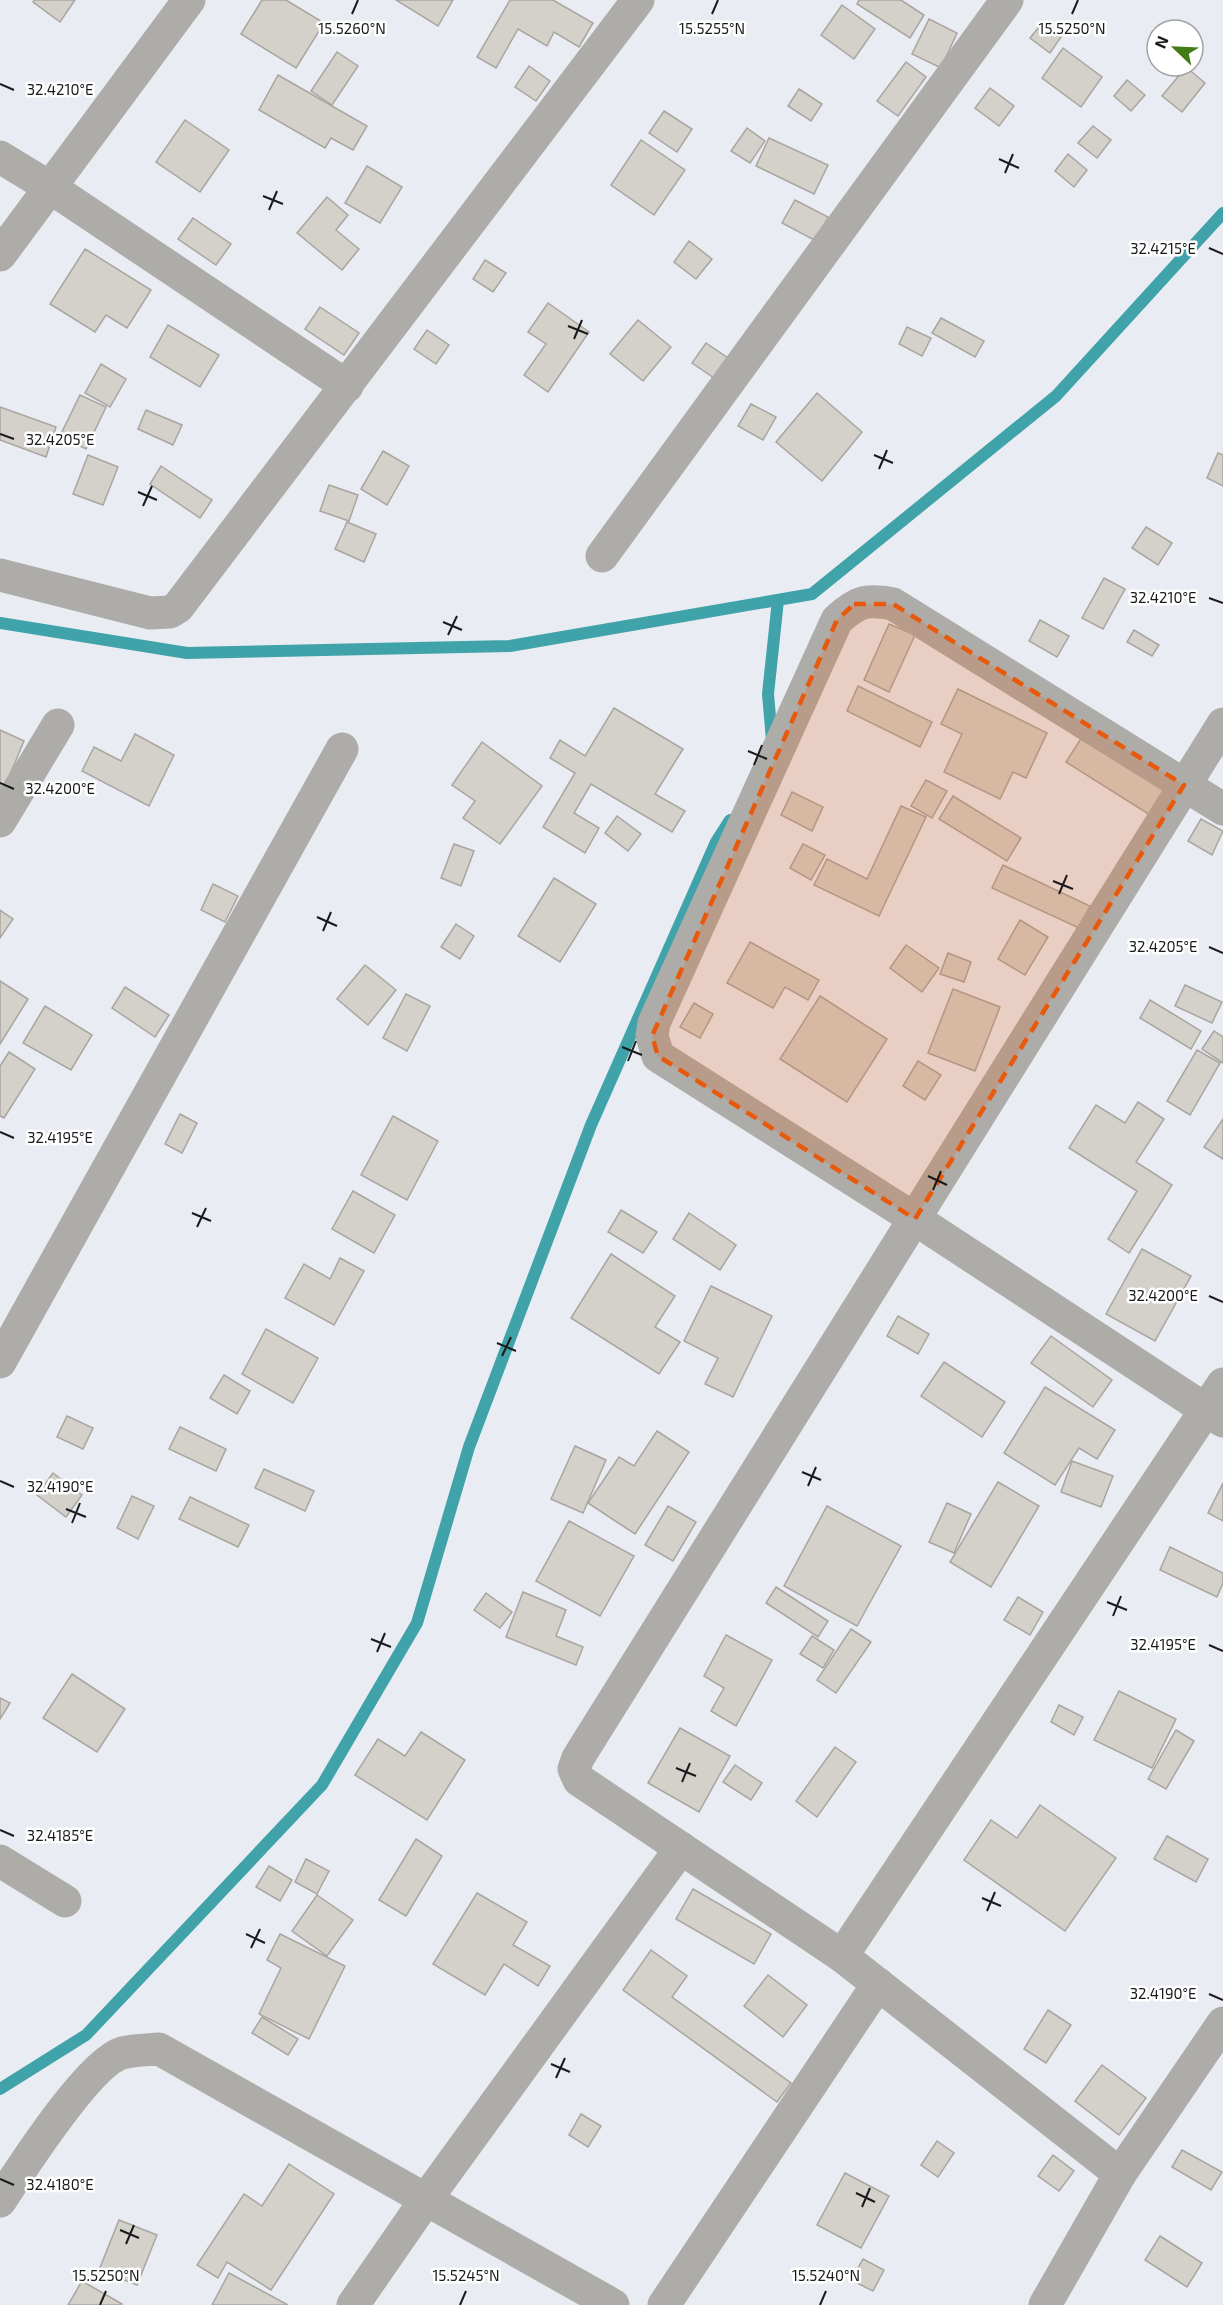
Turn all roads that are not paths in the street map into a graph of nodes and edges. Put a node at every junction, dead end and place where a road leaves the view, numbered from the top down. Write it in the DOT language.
graph roads {
  1 [pos="189,0"];
  2 [pos="638,0"];
  3 [pos="1007,0"];
  4 [pos="0,157"];
  5 [pos="51,188"];
  6 [pos="0,255"];
  7 [pos="347,386"];
  8 [pos="602,556"];
  9 [pos="0,575"];
  10 [pos="1223,724"];
  11 [pos="58,725"];
  12 [pos="342,749"];
  13 [pos="1184,784"];
  14 [pos="1223,809"];
  15 [pos="0,821"];
  16 [pos="915,1219"];
  17 [pos="0,1362"];
  18 [pos="1217,1405"];
  19 [pos="681,1848"];
  20 [pos="0,1861"];
  21 [pos="65,1901"];
  22 [pos="842,1956"];
  23 [pos="878,1984"];
  24 [pos="1223,2023"];
  25 [pos="1120,2174"];
  26 [pos="427,2198"];
  27 [pos="0,2201"];
  28 [pos="353,2305"];
  29 [pos="614,2305"];
  30 [pos="664,2305"];
  31 [pos="1046,2305"];
  1 -- 5 [label="street"];
  2 -- 7 [label="street"];
  3 -- 8 [label="street"];
  4 -- 5 [label="street"];
  5 -- 6 [label="street"];
  5 -- 7 [label="street"];
  7 -- 9 [label="street"];
  10 -- 13 [label="street"];
  11 -- 15 [label="street"];
  12 -- 17 [label="street"];
  13 -- 14 [label="street"];
  13 -- 16 [label="street"];
  13 -- 16 [label="street"];
  16 -- 18 [label="street"];
  16 -- 19 [label="street"];
  18 -- 22 [label="street"];
  19 -- 22 [label="street"];
  19 -- 26 [label="street"];
  20 -- 21 [label="street"];
  22 -- 23 [label="street"];
  23 -- 25 [label="street"];
  23 -- 30 [label="street"];
  24 -- 25 [label="street"];
  25 -- 31 [label="street"];
  26 -- 27 [label="street"];
  26 -- 28 [label="street"];
  26 -- 29 [label="street"];
}
